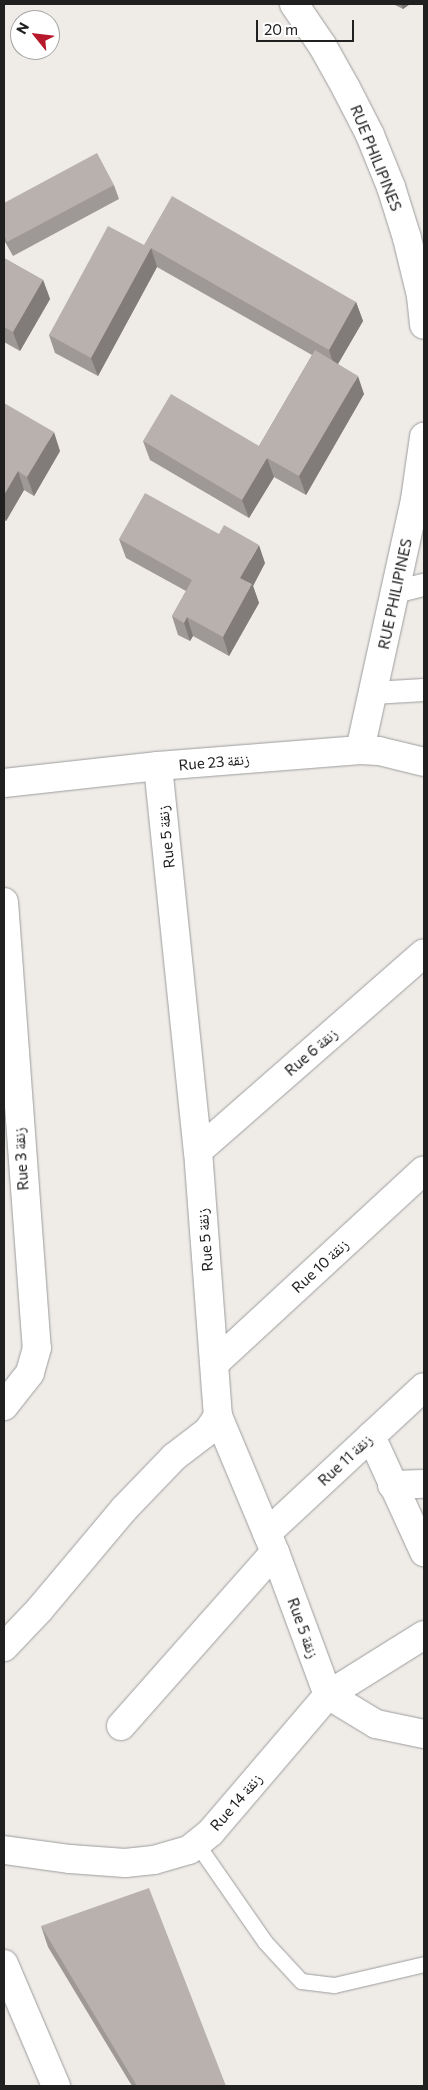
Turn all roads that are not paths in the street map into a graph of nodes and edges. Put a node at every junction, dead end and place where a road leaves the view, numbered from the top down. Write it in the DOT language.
graph roads {
  1 [pos="294,4"];
  2 [pos="424,325"];
  3 [pos="424,438"];
  4 [pos="424,585"];
  5 [pos="395,592"];
  6 [pos="424,690"];
  7 [pos="373,693"];
  8 [pos="360,750"];
  9 [pos="424,762"];
  10 [pos="158,766"];
  11 [pos="4,783"];
  12 [pos="4,902"];
  13 [pos="424,954"];
  14 [pos="198,1151"];
  15 [pos="424,1170"];
  16 [pos="215,1363"];
  17 [pos="424,1387"];
  18 [pos="4,1406"];
  19 [pos="218,1416"];
  20 [pos="371,1436"];
  21 [pos="424,1484"];
  22 [pos="392,1485"];
  23 [pos="271,1542"];
  24 [pos="424,1552"];
  25 [pos="424,1635"];
  26 [pos="4,1647"];
  27 [pos="328,1695"];
  28 [pos="121,1726"];
  29 [pos="424,1734"];
  30 [pos="197,1844"];
  31 [pos="4,1850"];
  32 [pos="4,1964"];
  33 [pos="424,1964"];
  34 [pos="56,2086"];
  1 -- 2 [label="street, RUE PHILIPINES"];
  3 -- 5 [label="street, RUE PHILIPINES"];
  4 -- 5 [label="street"];
  5 -- 7 [label="street, RUE PHILIPINES"];
  6 -- 7 [label="street"];
  7 -- 8 [label="street, RUE PHILIPINES"];
  8 -- 9 [label="street, Rue 23 زنقة"];
  8 -- 10 [label="street, Rue 23 زنقة"];
  10 -- 11 [label="street, Rue 23 زنقة"];
  10 -- 14 [label="street, Rue 5 زنقة"];
  12 -- 18 [label="street, Rue 3 زنقة"];
  13 -- 14 [label="street, Rue 6 زنقة"];
  14 -- 16 [label="street, Rue 5 زنقة"];
  15 -- 16 [label="street, Rue 10 زنقة"];
  16 -- 19 [label="street, Rue 5 زنقة"];
  17 -- 20 [label="street, Rue 11 زنقة"];
  19 -- 23 [label="street, Rue 5 زنقة"];
  19 -- 26 [label="street"];
  20 -- 22 [label="street"];
  20 -- 23 [label="street, Rue 11 زنقة"];
  21 -- 22 [label="street"];
  22 -- 24 [label="street"];
  23 -- 27 [label="street, Rue 5 زنقة"];
  23 -- 28 [label="street, Rue 11 زنقة"];
  25 -- 27 [label="street, Rue 14 زنقة"];
  27 -- 29 [label="street"];
  27 -- 30 [label="street, Rue 14 زنقة"];
  30 -- 31 [label="street, Rue 14 زنقة"];
  30 -- 33 [label="lane"];
  32 -- 34 [label="street"];
}
